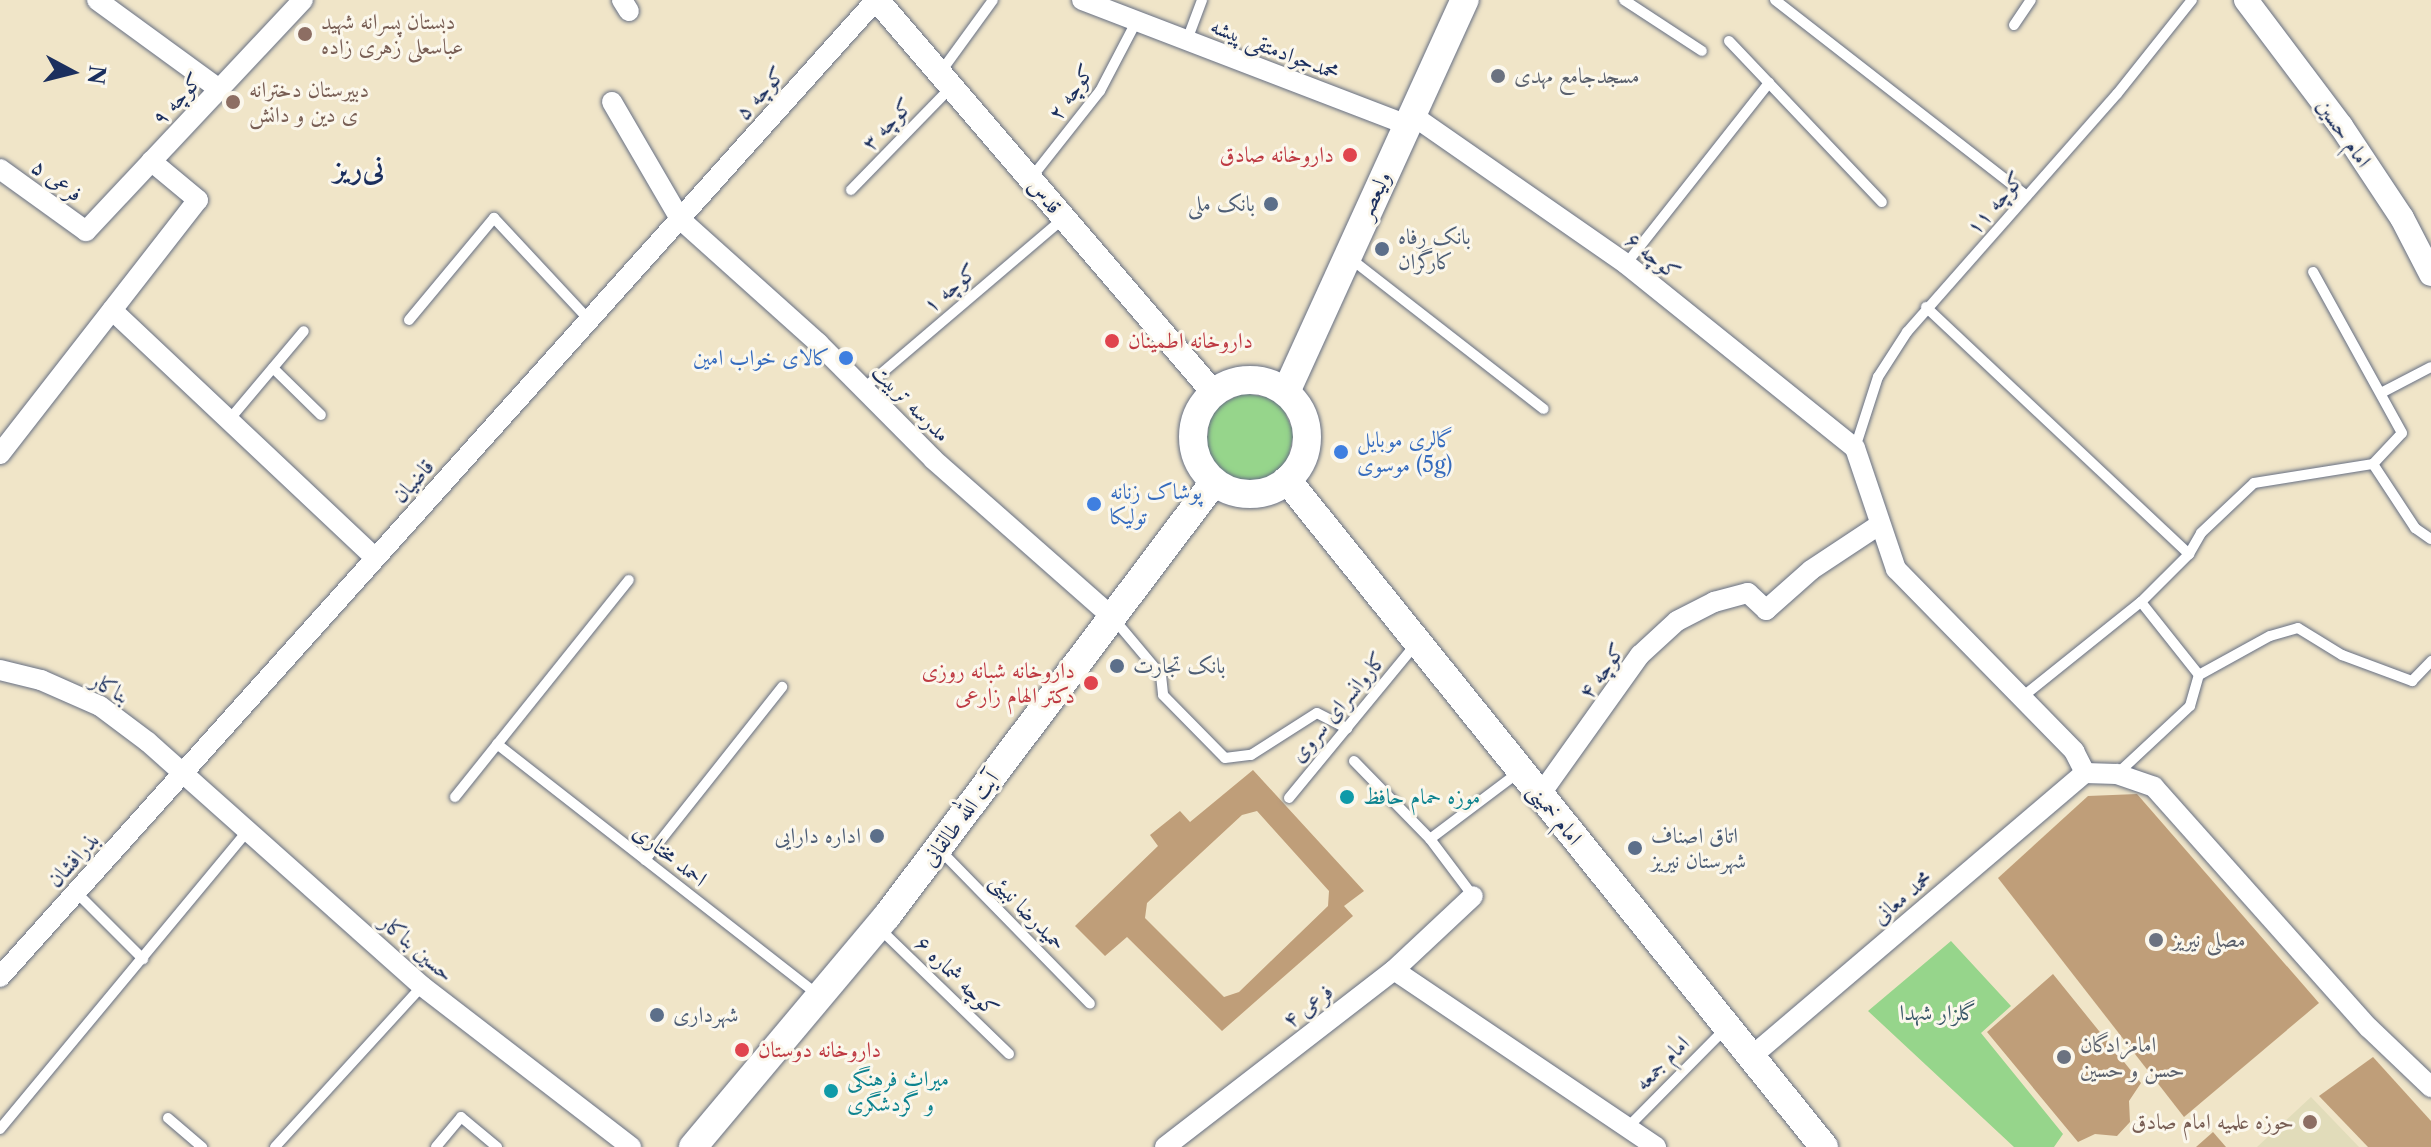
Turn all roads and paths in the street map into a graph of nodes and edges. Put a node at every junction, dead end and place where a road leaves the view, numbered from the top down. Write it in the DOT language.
graph roads {
  1 [pos="97,0"];
  2 [pos="303,0"];
  3 [pos="876,0"];
  4 [pos="993,0"];
  5 [pos="1082,0"];
  6 [pos="1202,0"];
  7 [pos="1465,0"];
  8 [pos="1624,0"];
  9 [pos="1775,0"];
  10 [pos="2031,0"];
  11 [pos="2192,0"];
  12 [pos="2246,0"];
  13 [pos="1135,24"];
  14 [pos="2014,25"];
  15 [pos="1187,40"];
  16 [pos="1729,41"];
  17 [pos="1702,51"];
  18 [pos="946,80"];
  19 [pos="1769,83"];
  20 [pos="219,89"];
  21 [pos="612,102"];
  22 [pos="1409,120"];
  23 [pos="151,161"];
  24 [pos="0,169"];
  25 [pos="1030,179"];
  26 [pos="851,190"];
  27 [pos="2027,196"];
  28 [pos="1882,202"];
  29 [pos="1064,218"];
  30 [pos="680,219"];
  31 [pos="86,231"];
  32 [pos="1346,255"];
  33 [pos="1626,264"];
  34 [pos="2313,272"];
  35 [pos="2431,274"];
  36 [pos="1926,307"];
  37 [pos="112,310"];
  38 [pos="409,320"];
  39 [pos="589,320"];
  40 [pos="304,331"];
  41 [pos="2431,367"];
  42 [pos="273,368"];
  43 [pos="863,389"];
  44 [pos="1286,392"];
  45 [pos="1214,393"];
  46 [pos="2381,393"];
  47 [pos="1544,409"];
  48 [pos="321,415"];
  49 [pos="229,420"];
  50 [pos="1855,448"];
  51 [pos="0,454"];
  52 [pos="2373,464"];
  53 [pos="1287,480"];
  54 [pos="1214,482"];
  55 [pos="1879,525"];
  56 [pos="2431,539"];
  57 [pos="2189,554"];
  58 [pos="375,558"];
  59 [pos="629,580"];
  60 [pos="2141,602"];
  61 [pos="1112,617"];
  62 [pos="1418,643"];
  63 [pos="2431,661"];
  64 [pos="0,670"];
  65 [pos="2199,675"];
  66 [pos="782,687"];
  67 [pos="2021,698"];
  68 [pos="1347,728"];
  69 [pos="497,744"];
  70 [pos="1354,761"];
  71 [pos="1521,771"];
  72 [pos="2085,773"];
  73 [pos="2117,774"];
  74 [pos="181,775"];
  75 [pos="1540,795"];
  76 [pos="455,797"];
  77 [pos="1289,798"];
  78 [pos="248,830"];
  79 [pos="1430,839"];
  80 [pos="938,848"];
  81 [pos="645,860"];
  82 [pos="76,892"];
  83 [pos="1473,896"];
  84 [pos="878,926"];
  85 [pos="143,959"];
  86 [pos="1394,970"];
  87 [pos="0,977"];
  88 [pos="422,986"];
  89 [pos="819,996"];
  90 [pos="1090,1004"];
  91 [pos="1727,1027"];
  92 [pos="1009,1054"];
  93 [pos="1751,1057"];
  94 [pos="2431,1087"];
  95 [pos="168,1118"];
  96 [pos="1627,1128"];
  97 [pos="0,1129"];
  98 [pos="202,1147"];
  99 [pos="275,1147"];
  100 [pos="436,1147"];
  101 [pos="497,1147"];
  102 [pos="631,1147"];
  103 [pos="693,1147"];
  104 [pos="1165,1147"];
  105 [pos="1656,1147"];
  106 [pos="1824,1147"];
  1 -- 20 [label="street"];
  2 -- 20 [label="street, کوچه ۹"];
  3 -- 18 [label="street, قدس"];
  3 -- 30 [label="street, کوچه ۵"];
  4 -- 18 [label="lane"];
  5 -- 13 [label="street, محمدجوادمتقی پیشه"];
  6 -- 15 [label="lane"];
  7 -- 22 [label="main road, ولیعصر"];
  8 -- 17 [label="lane"];
  9 -- 27 [label="lane"];
  10 -- 14 [label="lane"];
  11 -- 27 [label="lane, کوچه ۱۱"];
  12 -- 35 [label="street, امام حسین"];
  13 -- 15 [label="street, محمدجوادمتقی پیشه"];
  13 -- 25 [label="lane, کوچه ۲"];
  15 -- 22 [label="street, محمدجوادمتقی پیشه"];
  16 -- 19 [label="lane"];
  18 -- 25 [label="street, قدس"];
  18 -- 26 [label="lane, کوچه ۳"];
  19 -- 28 [label="lane"];
  19 -- 33 [label="lane"];
  20 -- 23 [label="street, کوچه ۹"];
  21 -- 30 [label="street, مدرسه تربیت"];
  22 -- 32 [label="main road, ولیعصر"];
  22 -- 33 [label="street, ۶ کوچه"];
  23 -- 31 [label="street, کوچه ۹"];
  23 -- 37 [label="street"];
  24 -- 31 [label="street, فرعی ۵"];
  25 -- 29 [label="street, قدس"];
  27 -- 36 [label="lane, کوچه ۱۱"];
  29 -- 43 [label="lane, کوچه ۱"];
  29 -- 45 [label="street, قدس"];
  30 -- 39 [label="street, قاضیان"];
  30 -- 43 [label="street, مدرسه تربیت"];
  32 -- 44 [label="main road, ولیعصر"];
  32 -- 47 [label="lane"];
  33 -- 50 [label="street, ۶ کوچه"];
  34 -- 46 [label="lane"];
  36 -- 50 [label="lane, کوچه ۱۱"];
  36 -- 57 [label="lane"];
  37 -- 49 [label="street"];
  37 -- 51 [label="street"];
  38 -- 39 [label="lane"];
  39 -- 58 [label="street, قاضیان"];
  40 -- 42 [label="lane"];
  41 -- 46 [label="lane"];
  42 -- 48 [label="lane"];
  42 -- 49 [label="lane"];
  43 -- 61 [label="street, مدرسه تربیت"];
  44 -- 45 [label="main road"];
  44 -- 53 [label="main road"];
  45 -- 54 [label="main road"];
  46 -- 52 [label="lane"];
  49 -- 58 [label="street"];
  50 -- 55 [label="street"];
  52 -- 56 [label="lane"];
  52 -- 57 [label="lane"];
  53 -- 54 [label="main road"];
  53 -- 62 [label="main road, امام خمینی"];
  54 -- 61 [label="main road, آیت الله طالقانی"];
  55 -- 67 [label="street"];
  55 -- 75 [label="street, کوچه ۴"];
  57 -- 60 [label="lane"];
  58 -- 74 [label="street, قاضیان"];
  59 -- 69 [label="lane"];
  60 -- 65 [label="lane"];
  60 -- 67 [label="lane"];
  61 -- 68 [label="lane"];
  61 -- 80 [label="main road, آیت الله طالقانی"];
  62 -- 68 [label="lane, کاروانسرای سروی"];
  62 -- 71 [label="main road, امام خمینی"];
  63 -- 65 [label="lane"];
  64 -- 74 [label="street, بناکار"];
  65 -- 73 [label="lane"];
  66 -- 81 [label="lane"];
  67 -- 72 [label="street"];
  68 -- 77 [label="lane, کاروانسرای سروی"];
  69 -- 76 [label="lane"];
  69 -- 81 [label="lane, احمد مختاری"];
  70 -- 79 [label="lane"];
  71 -- 75 [label="main road, امام خمینی"];
  71 -- 79 [label="lane"];
  72 -- 73 [label="street"];
  72 -- 93 [label="street, محمد معانی"];
  73 -- 94 [label="street"];
  74 -- 78 [label="street, حسین بناکار"];
  74 -- 82 [label="street, بذرافشان"];
  75 -- 91 [label="main road, امام خمینی"];
  78 -- 85 [label="lane"];
  78 -- 88 [label="street, حسین بناکار"];
  79 -- 83 [label="lane"];
  80 -- 84 [label="main road, آیت الله طالقانی"];
  80 -- 90 [label="lane, حمیدرضا نبیئی"];
  81 -- 89 [label="lane, احمد مختاری"];
  82 -- 85 [label="lane"];
  82 -- 87 [label="street, بذرافشان"];
  83 -- 86 [label="street, فرعی ۴"];
  84 -- 89 [label="main road, آیت الله طالقانی"];
  84 -- 92 [label="lane, کوچه شماره ۶"];
  85 -- 97 [label="lane"];
  86 -- 96 [label="street"];
  86 -- 104 [label="street, فرعی ۴"];
  88 -- 99 [label="lane"];
  88 -- 102 [label="street, حسین بناکار"];
  89 -- 103 [label="main road, آیت الله طالقانی"];
  91 -- 93 [label="main road, امام خمینی"];
  91 -- 96 [label="lane, امام جمعه"];
  93 -- 106 [label="main road, امام خمینی"];
  95 -- 98 [label="lane"];
  96 -- 105 [label="street"];
  100 -- 101 [label="lane"];
}
